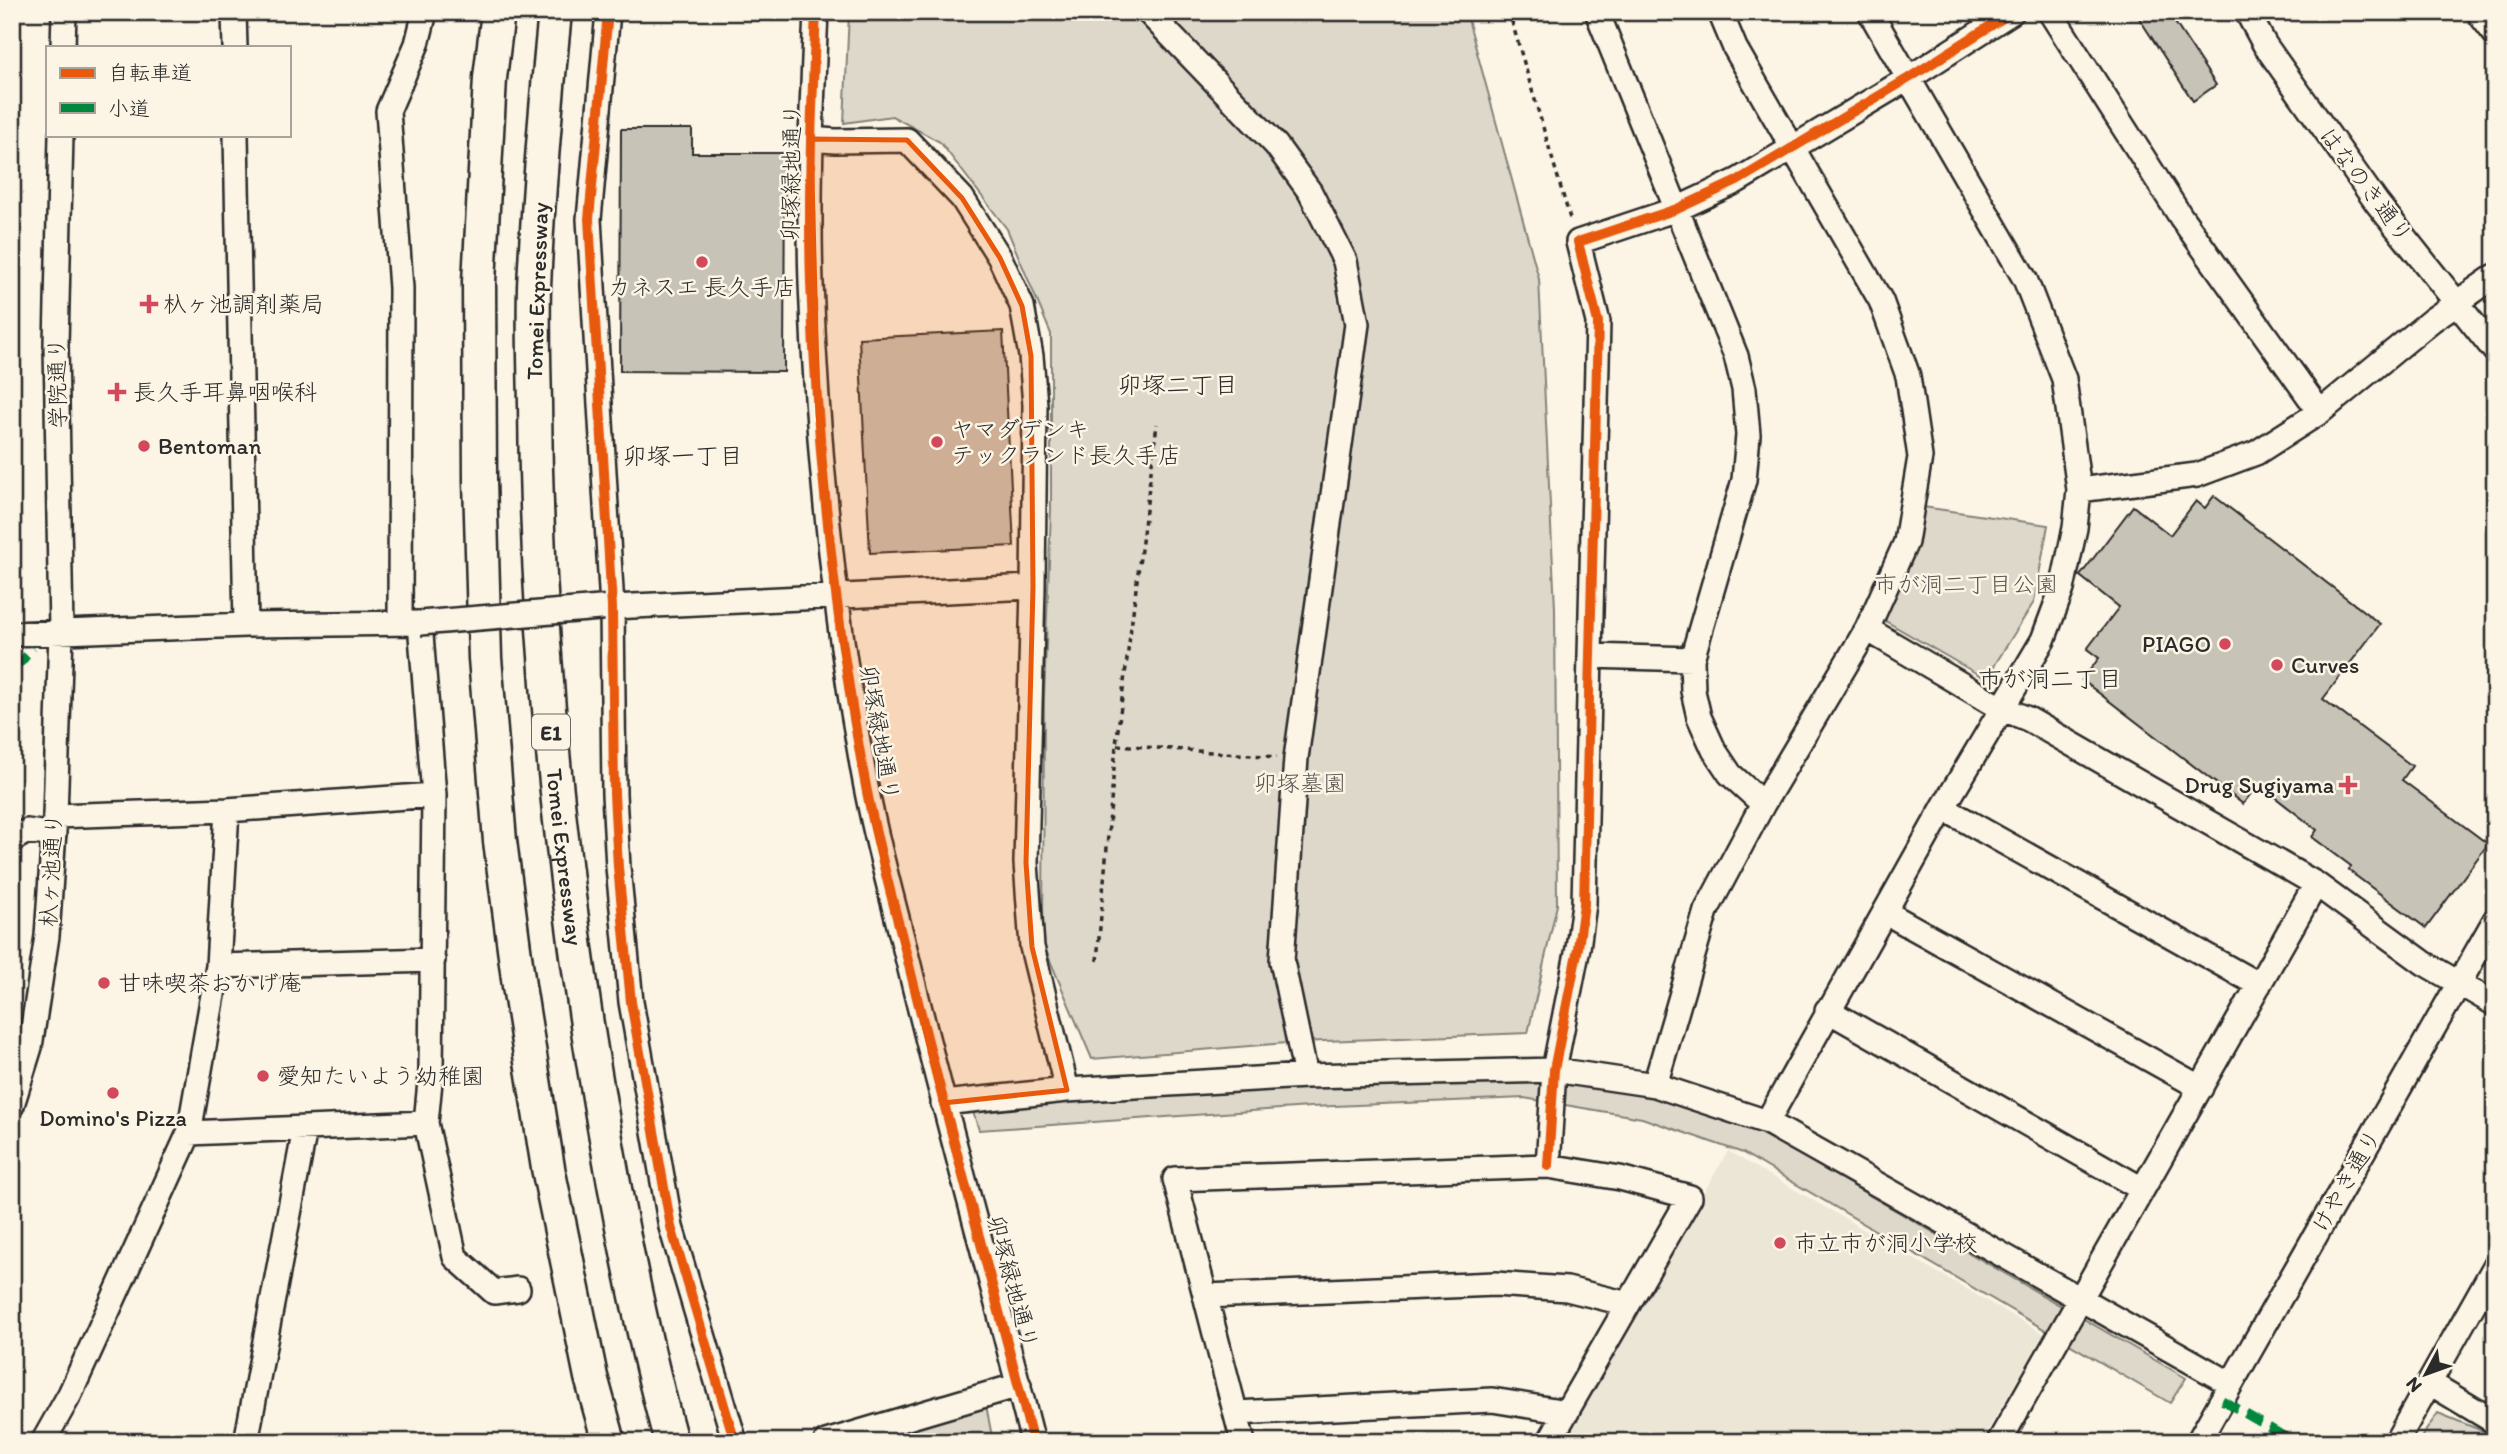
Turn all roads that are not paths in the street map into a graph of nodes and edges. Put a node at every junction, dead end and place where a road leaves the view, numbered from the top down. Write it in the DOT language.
graph roads {
  1 [pos="64,12"];
  2 [pos="234,12"];
  3 [pos="425,12"];
  4 [pos="498,12"];
  5 [pos="555,12"];
  6 [pos="608,12"];
  7 [pos="816,12"];
  8 [pos="1148,12"];
  9 [pos="1597,12"];
  10 [pos="1720,12"];
  11 [pos="1870,12"];
  12 [pos="2012,12"];
  13 [pos="2050,12"];
  14 [pos="2247,12"];
  15 [pos="2478,12"];
  16 [pos="2495,34"];
  17 [pos="63,46"];
  18 [pos="235,46"];
  19 [pos="1909,78"];
  20 [pos="61,136"];
  21 [pos="236,136"];
  22 [pos="811,139"];
  23 [pos="1793,147"];
  24 [pos="1677,209"];
  25 [pos="2495,276"];
  26 [pos="2457,302"];
  27 [pos="2495,351"];
  28 [pos="2320,412"];
  29 [pos="2078,490"];
  30 [pos="1033,587"];
  31 [pos="836,596"];
  32 [pos="612,607"];
  33 [pos="410,623"];
  34 [pos="246,625"];
  35 [pos="1867,629"];
  36 [pos="61,632"];
  37 [pos="12,634"];
  38 [pos="1590,656"];
  39 [pos="1692,659"];
  40 [pos="2003,709"];
  41 [pos="434,795"];
  42 [pos="1763,804"];
  43 [pos="1943,808"];
  44 [pos="227,810"];
  45 [pos="54,825"];
  46 [pos="12,839"];
  47 [pos="2316,884"];
  48 [pos="1885,912"];
  49 [pos="2495,920"];
  50 [pos="433,960"];
  51 [pos="218,966"];
  52 [pos="2457,984"];
  53 [pos="2259,985"];
  54 [pos="2495,1004"];
  55 [pos="1827,1010"];
  56 [pos="1554,1070"];
  57 [pos="1306,1076"];
  58 [pos="1655,1084"];
  59 [pos="2201,1088"];
  60 [pos="1067,1090"];
  61 [pos="943,1103"];
  62 [pos="12,1105"];
  63 [pos="1767,1122"];
  64 [pos="426,1123"];
  65 [pos="305,1129"];
  66 [pos="189,1133"];
  67 [pos="1548,1166"];
  68 [pos="2142,1189"];
  69 [pos="2495,1266"];
  70 [pos="518,1289"];
  71 [pos="2489,1290"];
  72 [pos="1205,1296"];
  73 [pos="2080,1300"];
  74 [pos="1628,1304"];
  75 [pos="2430,1383"];
  76 [pos="2231,1384"];
  77 [pos="1019,1385"];
  78 [pos="1567,1412"];
  79 [pos="1237,1413"];
  80 [pos="2495,1422"];
  81 [pos="43,1442"];
  82 [pos="246,1442"];
  83 [pos="609,1442"];
  84 [pos="671,1442"];
  85 [pos="735,1442"];
  86 [pos="826,1442"];
  87 [pos="1033,1442"];
  88 [pos="1243,1442"];
  89 [pos="1549,1442"];
  90 [pos="1999,1442"];
  91 [pos="2198,1442"];
  92 [pos="2396,1442"];
  1 -- 17 [label="street"];
  2 -- 18 [label="street"];
  3 -- 33 [label="street"];
  4 -- 83 [label="highway"];
  5 -- 84 [label="highway, Tomei Expressway / E1"];
  6 -- 32 [label="street"];
  7 -- 22 [label="street, 卯塚緑地通り"];
  8 -- 57 [label="street"];
  9 -- 24 [label="street"];
  10 -- 23 [label="street"];
  11 -- 19 [label="street"];
  12 -- 19 [label="street"];
  13 -- 28 [label="street"];
  14 -- 26 [label="street, はなのき通り"];
  15 -- 16 [label="street"];
  19 -- 23 [label="street"];
  19 -- 29 [label="street"];
  20 -- 36 [label="street, 学院通り"];
  21 -- 34 [label="street"];
  22 -- 30 [label="street"];
  22 -- 31 [label="street, 卯塚緑地通り"];
  23 -- 24 [label="street"];
  23 -- 35 [label="street"];
  24 -- 38 [label="street"];
  24 -- 39 [label="street"];
  25 -- 26 [label="street"];
  26 -- 27 [label="street, はなのき通り"];
  26 -- 28 [label="street"];
  28 -- 29 [label="street"];
  29 -- 40 [label="street"];
  30 -- 31 [label="street"];
  30 -- 60 [label="street"];
  31 -- 32 [label="street"];
  31 -- 61 [label="street, 卯塚緑地通り"];
  32 -- 33 [label="street, bridge"];
  32 -- 85 [label="street"];
  33 -- 34 [label="street"];
  33 -- 41 [label="street"];
  34 -- 36 [label="street"];
  35 -- 40 [label="street"];
  35 -- 42 [label="street"];
  36 -- 37 [label="street"];
  36 -- 45 [label="street, 杁ヶ池通り"];
  38 -- 39 [label="street"];
  38 -- 56 [label="street"];
  39 -- 42 [label="street"];
  40 -- 43 [label="street"];
  40 -- 47 [label="street"];
  41 -- 44 [label="street"];
  41 -- 50 [label="street"];
  42 -- 58 [label="street"];
  43 -- 48 [label="street"];
  43 -- 53 [label="street"];
  44 -- 45 [label="street"];
  44 -- 51 [label="street"];
  45 -- 46 [label="street"];
  45 -- 62 [label="street, 杁ヶ池通り"];
  47 -- 52 [label="street"];
  47 -- 53 [label="street"];
  48 -- 55 [label="street"];
  48 -- 59 [label="street"];
  49 -- 52 [label="street, けやき通り"];
  50 -- 51 [label="street"];
  50 -- 64 [label="street"];
  51 -- 66 [label="street"];
  52 -- 54 [label="street"];
  52 -- 76 [label="street, けやき通り"];
  53 -- 59 [label="street"];
  55 -- 63 [label="street"];
  55 -- 68 [label="street"];
  56 -- 57 [label="street"];
  56 -- 58 [label="street"];
  56 -- 67 [label="street"];
  57 -- 60 [label="street"];
  58 -- 63 [label="street"];
  59 -- 68 [label="street"];
  60 -- 61 [label="street"];
  61 -- 77 [label="street, 卯塚緑地通り"];
  63 -- 73 [label="street"];
  64 -- 65 [label="street"];
  64 -- 70 [label="street"];
  65 -- 66 [label="street"];
  65 -- 82 [label="street"];
  66 -- 81 [label="street"];
  67 -- 72 [label="street"];
  67 -- 74 [label="street"];
  68 -- 73 [label="street"];
  69 -- 71 [label="street"];
  71 -- 75 [label="street"];
  72 -- 74 [label="street"];
  72 -- 79 [label="street"];
  73 -- 76 [label="street"];
  73 -- 90 [label="street"];
  74 -- 78 [label="street"];
  75 -- 80 [label="street"];
  75 -- 92 [label="street"];
  76 -- 91 [label="street, けやき通り"];
  77 -- 86 [label="street"];
  77 -- 87 [label="street, 卯塚緑地通り"];
  78 -- 79 [label="street"];
  78 -- 89 [label="street"];
  79 -- 88 [label="street"];
}
